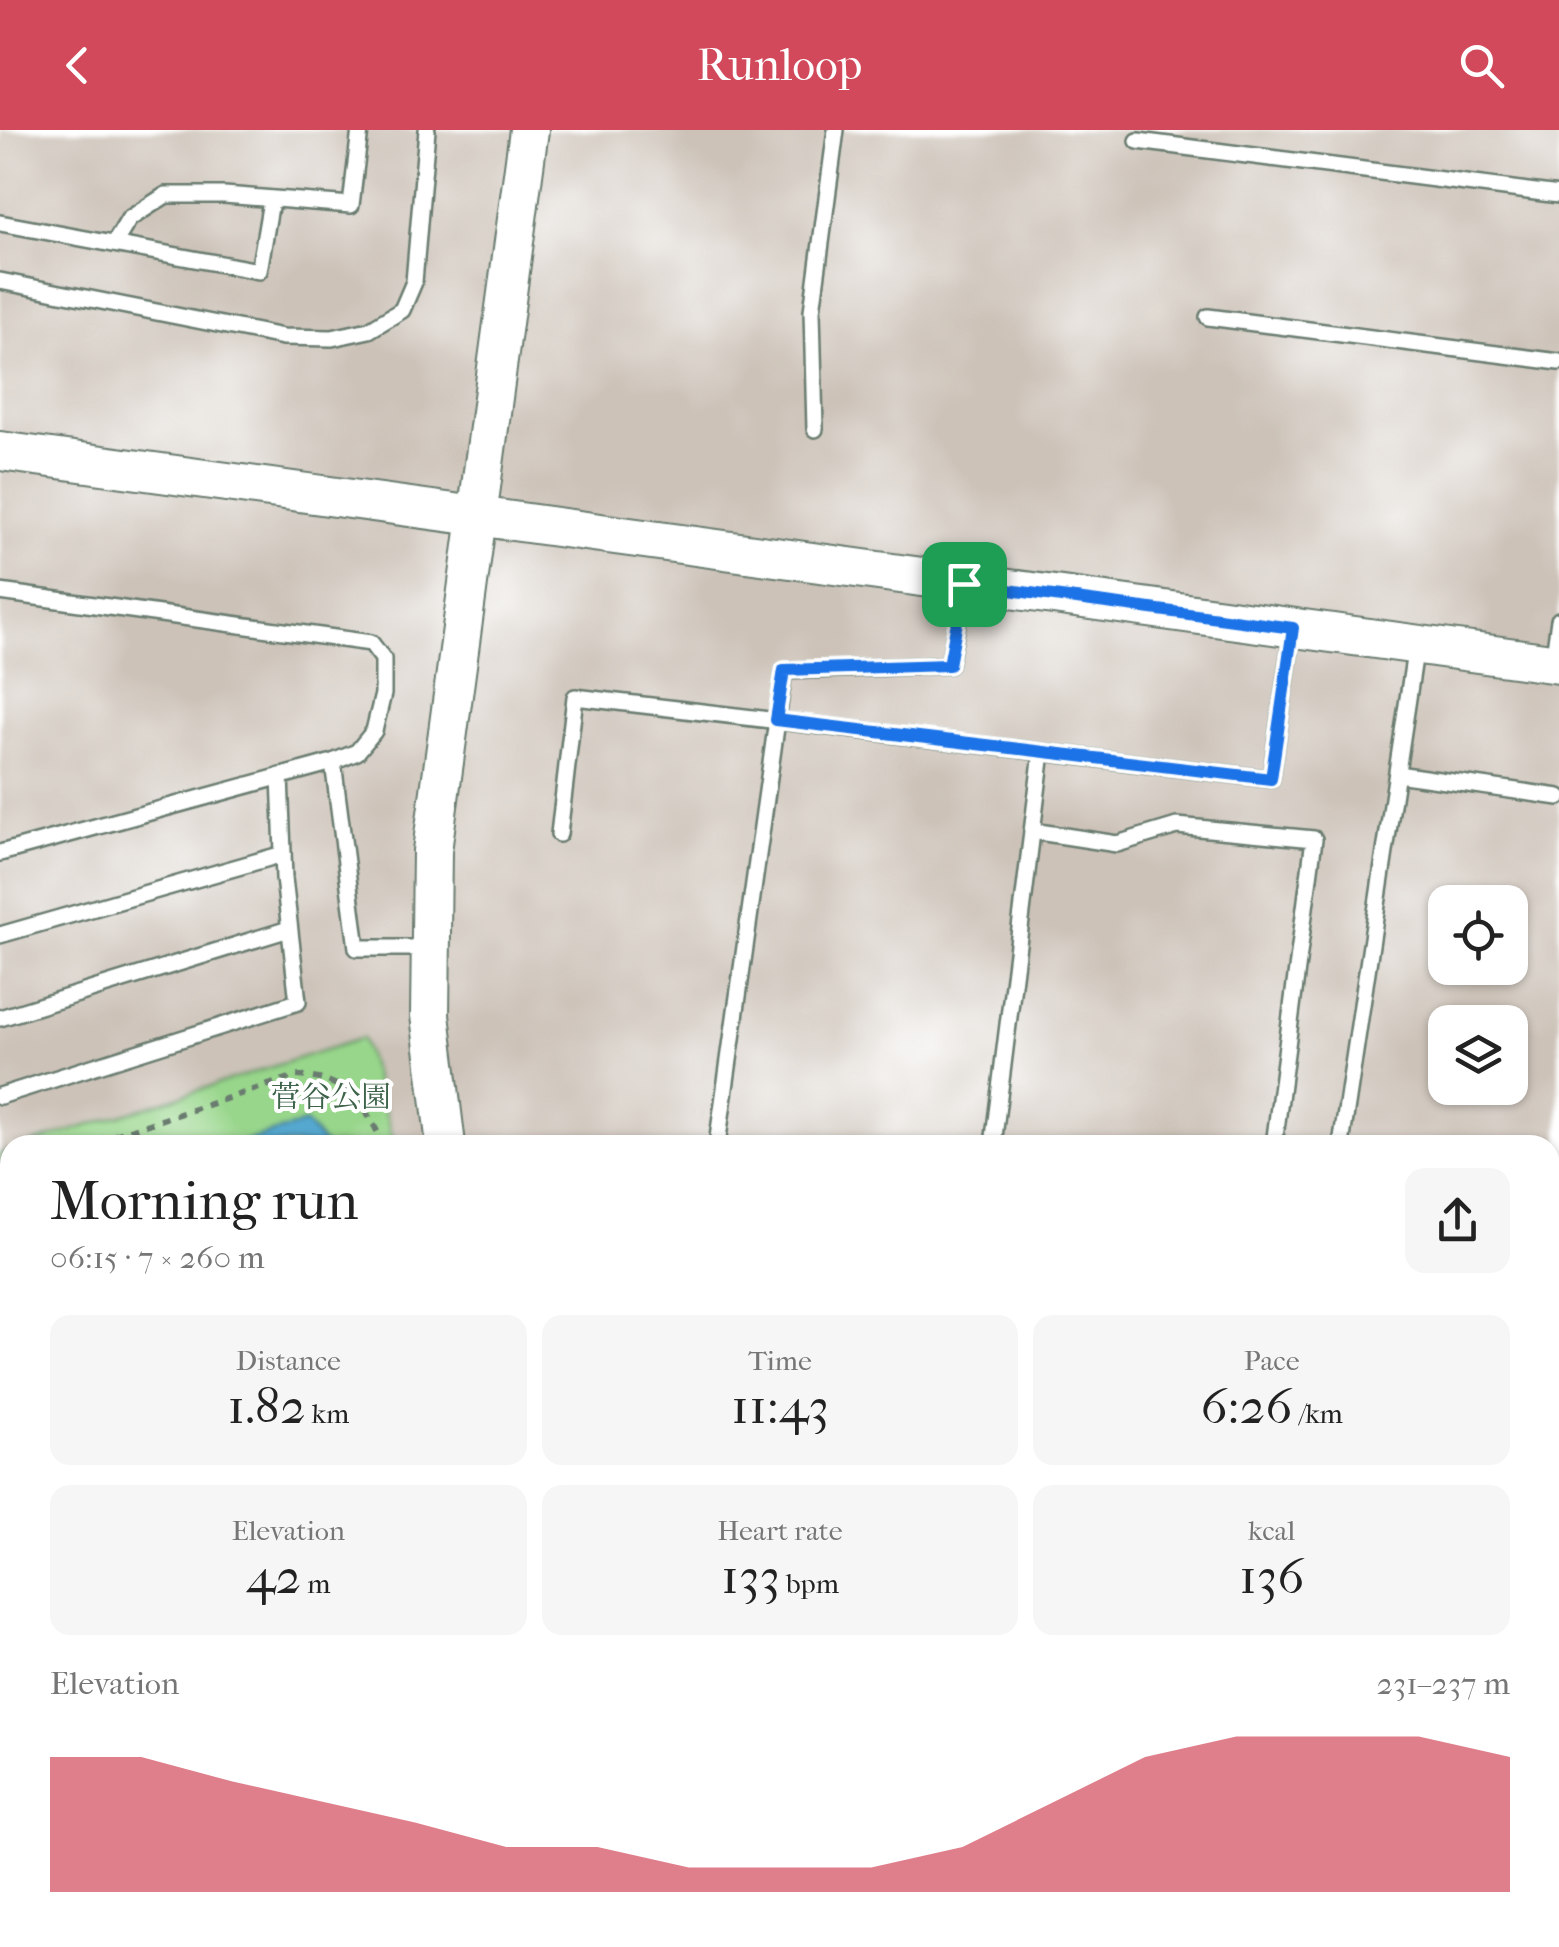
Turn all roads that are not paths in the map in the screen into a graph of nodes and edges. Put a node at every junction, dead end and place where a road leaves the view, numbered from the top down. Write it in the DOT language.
graph roads {
  1 [pos="360,130"];
  2 [pos="427,130"];
  3 [pos="529,130"];
  4 [pos="836,130"];
  5 [pos="1138,141"];
  6 [pos="1559,195"];
  7 [pos="271,201"];
  8 [pos="0,223"];
  9 [pos="114,244"];
  10 [pos="0,281"];
  11 [pos="1208,317"];
  12 [pos="1559,362"];
  13 [pos="814,429"];
  14 [pos="0,451"];
  15 [pos="476,516"];
  16 [pos="964,584"];
  17 [pos="0,592"];
  18 [pos="1559,620"];
  19 [pos="1293,628"];
  20 [pos="1416,645"];
  21 [pos="1556,664"];
  22 [pos="776,720"];
  23 [pos="1042,752"];
  24 [pos="333,762"];
  25 [pos="1397,774"];
  26 [pos="280,776"];
  27 [pos="1559,797"];
  28 [pos="1032,831"];
  29 [pos="559,834"];
  30 [pos="0,853"];
  31 [pos="283,854"];
  32 [pos="289,929"];
  33 [pos="0,935"];
  34 [pos="431,948"];
  35 [pos="0,1018"];
  36 [pos="0,1077"];
  37 [pos="3,1096"];
  38 [pos="445,1135"];
  39 [pos="718,1135"];
  40 [pos="993,1135"];
  41 [pos="1275,1135"];
  42 [pos="1343,1135"];
  43 [pos="1281,1947"];
  44 [pos="1304,1947"];
  1 -- 7 [label="lane"];
  2 -- 10 [label="lane"];
  3 -- 15 [label="street"];
  4 -- 13 [label="lane"];
  5 -- 6 [label="lane"];
  7 -- 9 [label="lane"];
  7 -- 9 [label="lane"];
  8 -- 9 [label="lane"];
  11 -- 12 [label="lane"];
  14 -- 15 [label="street"];
  15 -- 16 [label="street"];
  15 -- 34 [label="street"];
  16 -- 19 [label="street"];
  16 -- 22 [label="lane"];
  17 -- 24 [label="lane"];
  18 -- 21 [label="lane"];
  19 -- 20 [label="street"];
  19 -- 23 [label="lane"];
  20 -- 21 [label="street"];
  20 -- 25 [label="lane"];
  22 -- 23 [label="lane"];
  22 -- 29 [label="lane"];
  22 -- 39 [label="lane"];
  23 -- 28 [label="lane"];
  24 -- 26 [label="lane"];
  24 -- 34 [label="lane"];
  25 -- 27 [label="lane"];
  25 -- 42 [label="lane"];
  26 -- 30 [label="lane"];
  26 -- 31 [label="lane"];
  28 -- 40 [label="lane"];
  28 -- 41 [label="lane"];
  31 -- 32 [label="lane"];
  31 -- 33 [label="lane"];
  32 -- 35 [label="lane"];
  32 -- 37 [label="lane"];
  34 -- 38 [label="street"];
  36 -- 37 [label="lane"];
  43 -- 44 [label="lane"];
}
